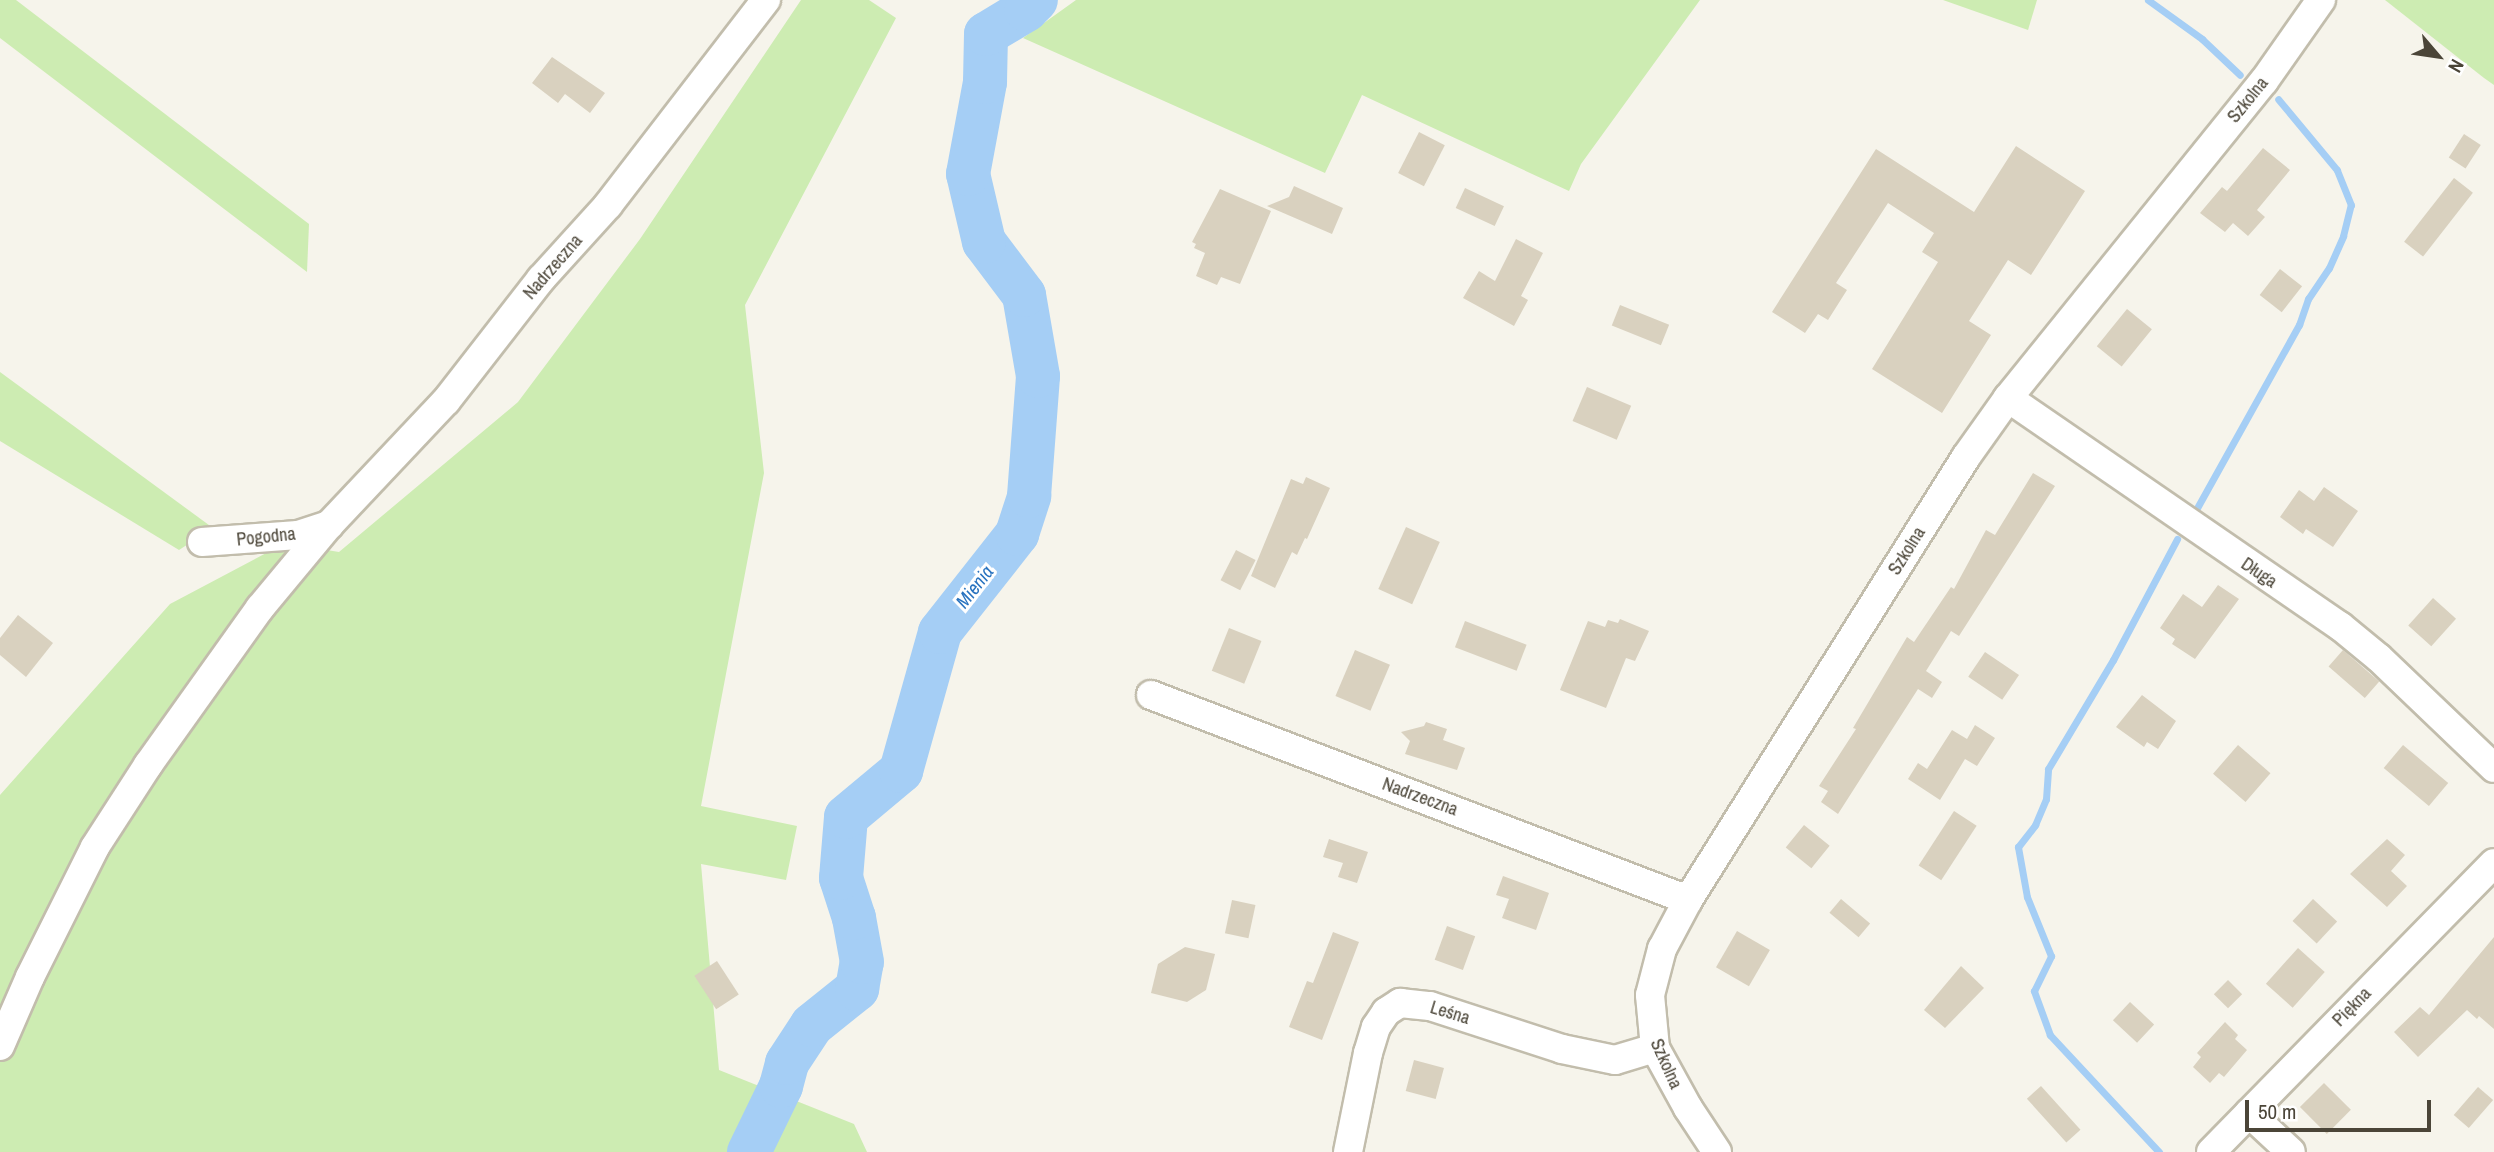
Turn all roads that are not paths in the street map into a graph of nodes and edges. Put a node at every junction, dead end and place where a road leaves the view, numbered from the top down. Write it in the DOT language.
graph roads {
  1 [pos="766,0"];
  2 [pos="2321,0"];
  3 [pos="2008,398"];
  4 [pos="329,525"];
  5 [pos="202,542"];
  6 [pos="1151,695"];
  7 [pos="2494,768"];
  8 [pos="2494,863"];
  9 [pos="1688,900"];
  10 [pos="0,1045"];
  11 [pos="1655,1048"];
  12 [pos="2249,1113"];
  13 [pos="1348,1152"];
  14 [pos="1717,1152"];
  15 [pos="2211,1152"];
  16 [pos="2291,1152"];
  1 -- 4 [label="street, Nadrzeczna"];
  2 -- 3 [label="street, Szkolna"];
  3 -- 7 [label="street, Długa"];
  3 -- 9 [label="street, Szkolna"];
  4 -- 5 [label="street, Pogodna"];
  4 -- 10 [label="street, Nadrzeczna"];
  6 -- 9 [label="street, Nadrzeczna"];
  8 -- 12 [label="street, Piękna"];
  9 -- 11 [label="street, Szkolna"];
  11 -- 13 [label="street, Leśna"];
  11 -- 14 [label="street, Szkolna"];
  12 -- 15 [label="street, Piękna"];
  12 -- 16 [label="street"];
}
